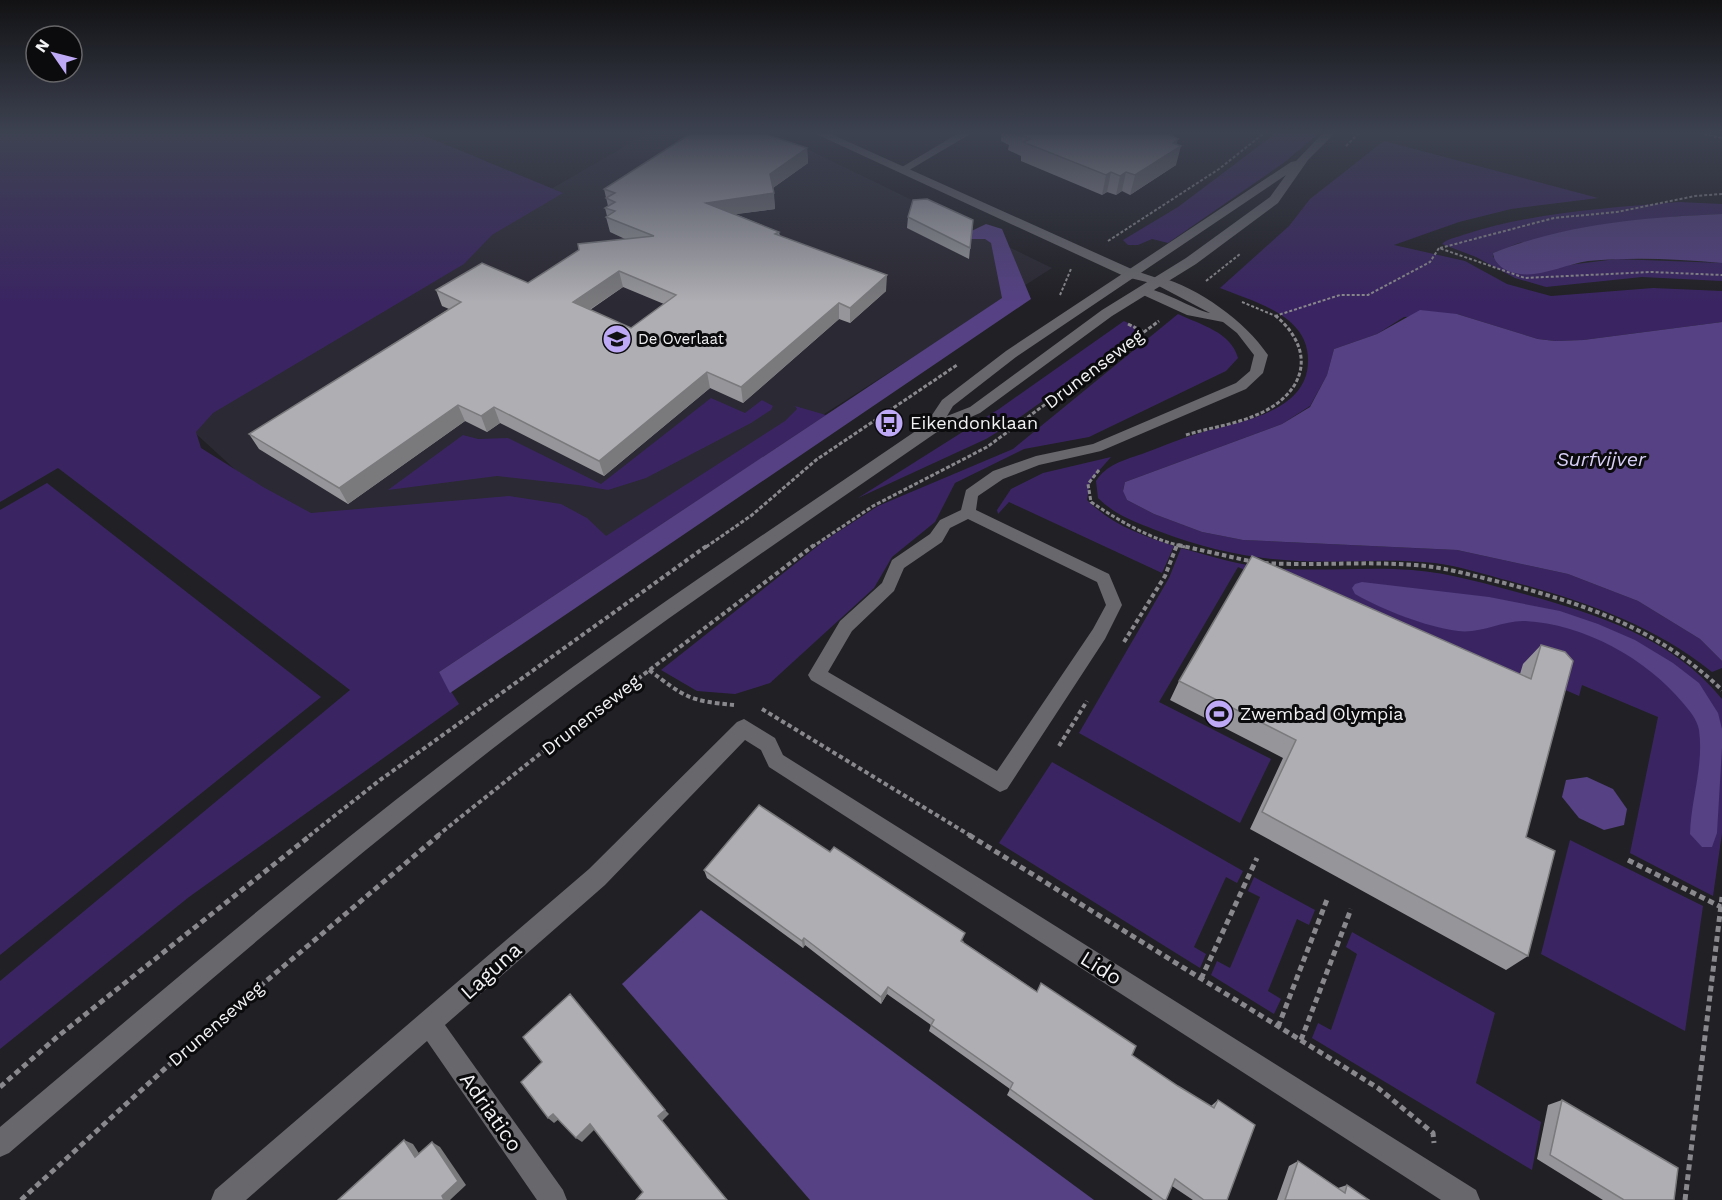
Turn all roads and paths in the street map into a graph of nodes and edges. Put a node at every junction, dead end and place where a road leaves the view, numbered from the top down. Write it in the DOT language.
graph roads {
  1 [pos="946,190"];
  2 [pos="1186,190"];
  3 [pos="1256,190"];
  4 [pos="1281,190"];
  5 [pos="1722,194"];
  6 [pos="1439,248"];
  7 [pos="1088,255"];
  8 [pos="1131,274"];
  9 [pos="1722,275"];
  10 [pos="1159,281"];
  11 [pos="1145,291"];
  12 [pos="1062,292"];
  13 [pos="1177,306"];
  14 [pos="1232,322"];
  15 [pos="932,428"];
  16 [pos="1178,437"];
  17 [pos="1105,465"];
  18 [pos="968,513"];
  19 [pos="649,670"];
  20 [pos="1722,690"];
  21 [pos="736,705"];
  22 [pos="758,709"];
  23 [pos="744,728"];
  24 [pos="1257,858"];
  25 [pos="1628,860"];
  26 [pos="1328,897"];
  27 [pos="1722,897"];
  28 [pos="1721,907"];
  29 [pos="1351,909"];
  30 [pos="1201,979"];
  31 [pos="430,1025"];
  32 [pos="1278,1027"];
  33 [pos="1301,1040"];
  34 [pos="0,1144"];
  35 [pos="1434,1180"];
  36 [pos="21,1200"];
  37 [pos="225,1200"];
  38 [pos="553,1200"];
  39 [pos="1466,1200"];
  40 [pos="1685,1200"];
  1 -- 7 [label="street"];
  2 -- 7 [label="path"];
  3 -- 8 [label="street, Drunenseweg"];
  4 -- 10 [label="street, Drunenseweg"];
  5 -- 6 [label="path"];
  6 -- 9 [label="path"];
  6 -- 16 [label="path"];
  7 -- 8 [label="street"];
  7 -- 12 [label="path"];
  8 -- 10 [label="street"];
  8 -- 11 [label="street"];
  8 -- 15 [label="street, Drunenseweg"];
  10 -- 11 [label="street, Drunenseweg"];
  10 -- 14 [label="lane"];
  11 -- 13 [label="lane"];
  11 -- 15 [label="street, Drunenseweg"];
  13 -- 14 [label="lane"];
  13 -- 19 [label="path, Drunenseweg"];
  14 -- 18 [label="lane"];
  15 -- 34 [label="street, Drunenseweg"];
  17 -- 20 [label="path"];
  18 -- 18 [label="lane"];
  19 -- 21 [label="path"];
  19 -- 36 [label="path, Drunenseweg"];
  22 -- 30 [label="path"];
  23 -- 31 [label="street, Laguna"];
  23 -- 35 [label="street, Lido"];
  24 -- 30 [label="path"];
  25 -- 28 [label="path"];
  26 -- 32 [label="path"];
  27 -- 28 [label="path"];
  28 -- 40 [label="path"];
  29 -- 33 [label="path"];
  30 -- 32 [label="path"];
  31 -- 37 [label="street, Laguna"];
  31 -- 38 [label="street, Adriatico"];
  32 -- 33 [label="path"];
  33 -- 35 [label="path"];
  35 -- 39 [label="street, Lido"];
}
